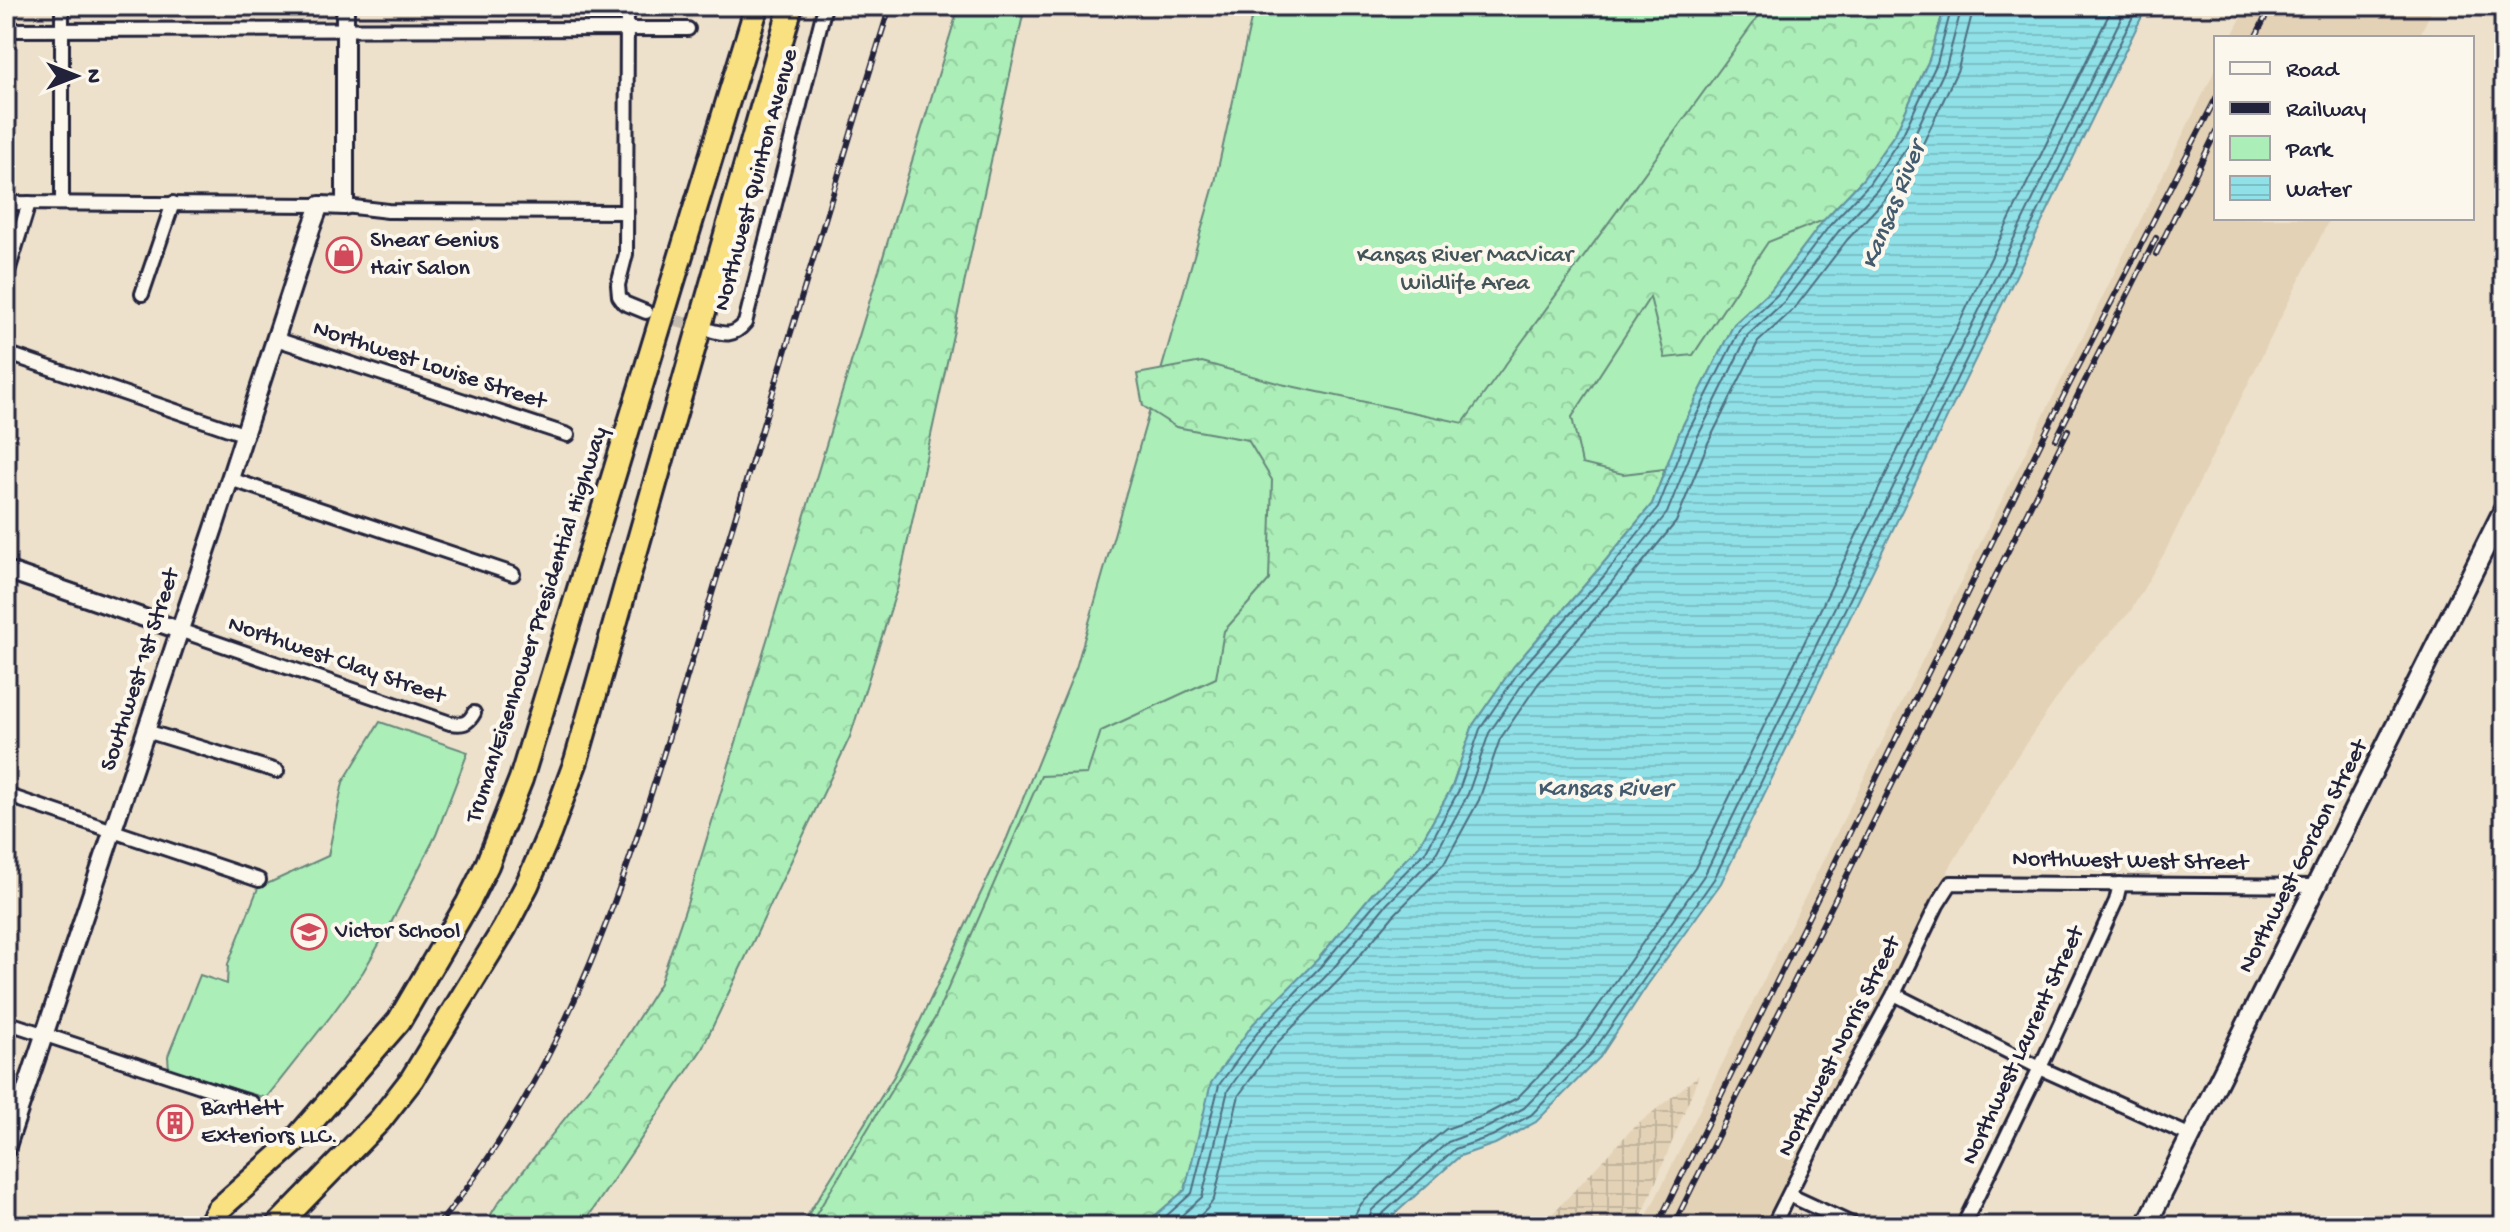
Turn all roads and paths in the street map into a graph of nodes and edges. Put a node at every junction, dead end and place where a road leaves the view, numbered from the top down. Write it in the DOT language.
graph roads {
  1 [pos="62,6"];
  2 [pos="345,6"];
  3 [pos="627,6"];
  4 [pos="757,6"];
  5 [pos="791,6"];
  6 [pos="825,6"];
  7 [pos="626,29"];
  8 [pos="688,29"];
  9 [pos="6,30"];
  10 [pos="345,30"];
  11 [pos="62,31"];
  12 [pos="6,203"];
  13 [pos="29,203"];
  14 [pos="62,203"];
  15 [pos="173,203"];
  16 [pos="320,205"];
  17 [pos="345,206"];
  18 [pos="627,212"];
  19 [pos="6,278"];
  20 [pos="142,294"];
  21 [pos="646,312"];
  22 [pos="706,329"];
  23 [pos="276,339"];
  24 [pos="6,353"];
  25 [pos="243,434"];
  26 [pos="568,435"];
  27 [pos="230,479"];
  28 [pos="2504,509"];
  29 [pos="6,570"];
  30 [pos="513,574"];
  31 [pos="179,630"];
  32 [pos="474,713"];
  33 [pos="146,731"];
  34 [pos="277,771"];
  35 [pos="6,795"];
  36 [pos="113,831"];
  37 [pos="259,880"];
  38 [pos="2120,884"];
  39 [pos="2315,886"];
  40 [pos="1948,888"];
  41 [pos="1894,994"];
  42 [pos="6,1022"];
  43 [pos="45,1036"];
  44 [pos="2040,1068"];
  45 [pos="252,1103"];
  46 [pos="2191,1136"];
  47 [pos="6,1149"];
  48 [pos="348,1154"];
  49 [pos="1789,1195"];
  50 [pos="213,1218"];
  51 [pos="195,1226"];
  52 [pos="277,1226"];
  53 [pos="287,1226"];
  54 [pos="1773,1226"];
  55 [pos="1856,1226"];
  56 [pos="1963,1226"];
  57 [pos="2146,1226"];
  1 -- 11 [label="street"];
  2 -- 10 [label="street"];
  3 -- 7 [label="street"];
  4 -- 50 [label="highway, Truman/Eisenhower Presidential Highway"];
  5 -- 48 [label="highway"];
  6 -- 22 [label="street, Northwest Quinton Avenue"];
  7 -- 8 [label="street"];
  7 -- 10 [label="street"];
  7 -- 18 [label="street"];
  9 -- 11 [label="street"];
  10 -- 11 [label="street"];
  10 -- 17 [label="street"];
  11 -- 14 [label="street"];
  12 -- 13 [label="street"];
  13 -- 14 [label="street"];
  13 -- 19 [label="street"];
  14 -- 15 [label="street"];
  15 -- 16 [label="street"];
  15 -- 20 [label="street"];
  16 -- 17 [label="street"];
  16 -- 23 [label="street, Southwest 1st Street"];
  17 -- 18 [label="street"];
  18 -- 21 [label="street"];
  23 -- 25 [label="street, Southwest 1st Street"];
  23 -- 26 [label="street, Northwest Louise Street"];
  24 -- 25 [label="street"];
  25 -- 27 [label="street, Southwest 1st Street"];
  27 -- 30 [label="street"];
  27 -- 31 [label="street, Southwest 1st Street"];
  28 -- 39 [label="main road, Northwest Gordon Street"];
  29 -- 31 [label="street"];
  31 -- 32 [label="street, Northwest Clay Street"];
  31 -- 33 [label="street, Southwest 1st Street"];
  33 -- 34 [label="street"];
  33 -- 36 [label="street, Southwest 1st Street"];
  35 -- 36 [label="street"];
  36 -- 37 [label="street"];
  36 -- 43 [label="street, Southwest 1st Street"];
  38 -- 39 [label="street, Northwest West Street"];
  38 -- 40 [label="street, Northwest West Street"];
  38 -- 44 [label="street, Northwest Laurent Street"];
  39 -- 46 [label="main road, Northwest Gordon Street"];
  40 -- 41 [label="street, Northwest Norris Street"];
  41 -- 44 [label="street"];
  41 -- 49 [label="street, Northwest Norris Street"];
  42 -- 43 [label="street"];
  43 -- 45 [label="street"];
  43 -- 47 [label="street, Southwest 1st Street"];
  44 -- 46 [label="street"];
  44 -- 56 [label="street, Northwest Laurent Street"];
  46 -- 57 [label="main road, Northwest Gordon Street"];
  48 -- 52 [label="highway"];
  48 -- 53 [label="highway"];
  49 -- 54 [label="street, Northwest Norris Street"];
  49 -- 55 [label="street"];
  50 -- 51 [label="highway, Truman/Eisenhower Presidential Highway"];
}
